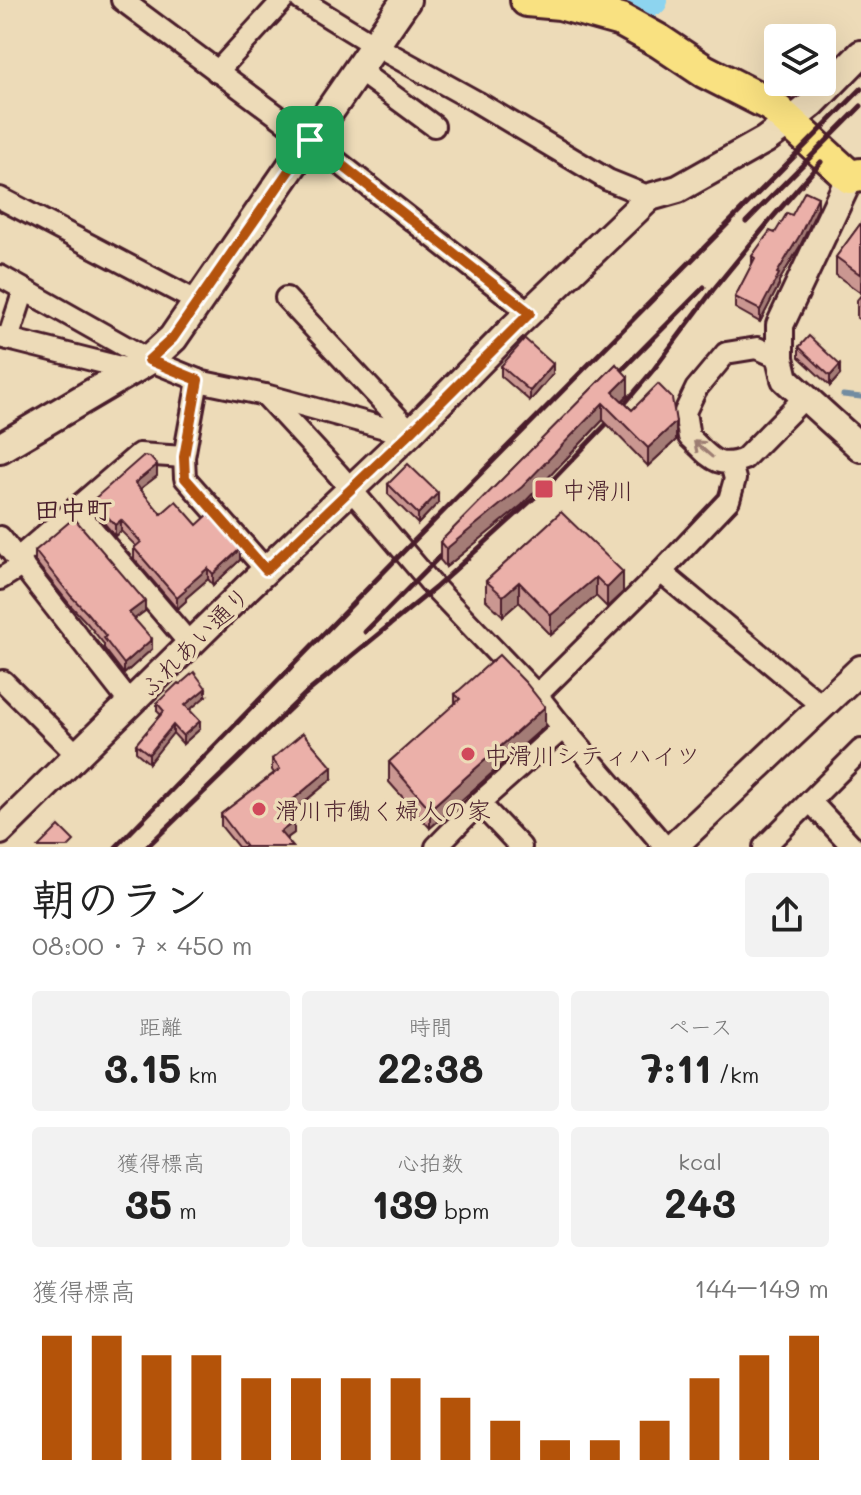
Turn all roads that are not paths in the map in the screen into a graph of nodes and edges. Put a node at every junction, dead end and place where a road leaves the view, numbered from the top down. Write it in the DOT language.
graph roads {
  1 [pos="283,0"];
  2 [pos="301,0"];
  3 [pos="406,0"];
  4 [pos="527,0"];
  5 [pos="133,3"];
  6 [pos="374,45"];
  7 [pos="861,54"];
  8 [pos="358,70"];
  9 [pos="217,72"];
  10 [pos="791,121"];
  11 [pos="434,126"];
  12 [pos="310,140"];
  13 [pos="856,176"];
  14 [pos="650,197"];
  15 [pos="0,198"];
  16 [pos="0,276"];
  17 [pos="24,290"];
  18 [pos="286,298"];
  19 [pos="198,302"];
  20 [pos="530,313"];
  21 [pos="4,338"];
  22 [pos="780,358"];
  23 [pos="140,365"];
  24 [pos="198,380"];
  25 [pos="265,395"];
  26 [pos="805,397"];
  27 [pos="411,432"];
  28 [pos="0,448"];
  29 [pos="861,448"];
  30 [pos="184,457"];
  31 [pos="731,464"];
  32 [pos="351,489"];
  33 [pos="75,509"];
  34 [pos="0,537"];
  35 [pos="20,562"];
  36 [pos="266,570"];
  37 [pos="661,572"];
  38 [pos="0,579"];
  39 [pos="190,644"];
  40 [pos="861,669"];
  41 [pos="3,681"];
  42 [pos="537,695"];
  43 [pos="130,703"];
  44 [pos="822,706"];
  45 [pos="563,728"];
  46 [pos="861,750"];
  47 [pos="77,755"];
  48 [pos="810,801"];
  49 [pos="479,803"];
  50 [pos="0,831"];
  51 [pos="436,847"];
  52 [pos="521,847"];
  53 [pos="665,847"];
  54 [pos="673,847"];
  55 [pos="764,847"];
  56 [pos="853,847"];
  1 -- 9 [label="street"];
  2 -- 6 [label="street"];
  3 -- 6 [label="main road"];
  4 -- 10 [label="main road"];
  5 -- 9 [label="street"];
  6 -- 8 [label="main road"];
  6 -- 14 [label="street"];
  7 -- 10 [label="street, ふれあい通り"];
  8 -- 11 [label="street"];
  8 -- 12 [label="main road"];
  9 -- 12 [label="street"];
  10 -- 13 [label="main road"];
  10 -- 14 [label="street, ふれあい通り"];
  12 -- 19 [label="main road"];
  12 -- 20 [label="street"];
  13 -- 22 [label="street"];
  14 -- 20 [label="street, ふれあい通り"];
  15 -- 19 [label="street"];
  16 -- 17 [label="street"];
  17 -- 21 [label="street"];
  17 -- 23 [label="street"];
  18 -- 27 [label="street"];
  19 -- 23 [label="main road"];
  20 -- 27 [label="street, ふれあい通り"];
  21 -- 23 [label="street"];
  22 -- 26 [label="street"];
  31 -- 22 [label="street, one-way"];
  23 -- 24 [label="street"];
  23 -- 28 [label="main road"];
  24 -- 25 [label="street"];
  24 -- 30 [label="street"];
  25 -- 27 [label="street"];
  25 -- 32 [label="street"];
  26 -- 29 [label="street"];
  26 -- 31 [label="street"];
  27 -- 32 [label="street, ふれあい通り"];
  30 -- 33 [label="street"];
  30 -- 36 [label="street"];
  31 -- 37 [label="street"];
  32 -- 36 [label="street, ふれあい通り"];
  32 -- 42 [label="street"];
  33 -- 35 [label="street"];
  33 -- 39 [label="street"];
  34 -- 35 [label="street"];
  35 -- 38 [label="street"];
  35 -- 43 [label="street"];
  36 -- 39 [label="street, ふれあい通り"];
  37 -- 42 [label="street"];
  37 -- 44 [label="street"];
  39 -- 43 [label="street, ふれあい通り"];
  40 -- 44 [label="street"];
  41 -- 47 [label="street"];
  42 -- 45 [label="street"];
  43 -- 47 [label="street, ふれあい通り"];
  44 -- 54 [label="street"];
  45 -- 49 [label="street"];
  45 -- 53 [label="street"];
  46 -- 48 [label="street"];
  47 -- 50 [label="street, ふれあい通り"];
  48 -- 55 [label="street"];
  48 -- 56 [label="street"];
  49 -- 51 [label="street"];
  49 -- 52 [label="street"];
}
